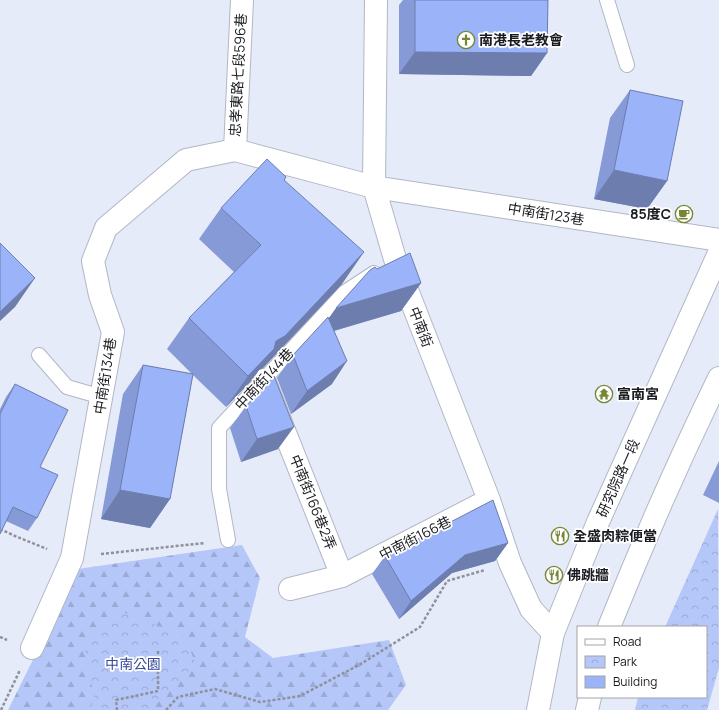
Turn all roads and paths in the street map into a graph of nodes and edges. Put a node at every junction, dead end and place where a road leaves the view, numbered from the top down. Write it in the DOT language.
graph roads {
  1 [pos="242,0"];
  2 [pos="376,0"];
  3 [pos="607,0"];
  4 [pos="627,65"];
  5 [pos="235,150"];
  6 [pos="374,187"];
  7 [pos="719,240"];
  8 [pos="719,253"];
  9 [pos="395,259"];
  10 [pos="38,355"];
  11 [pos="719,378"];
  12 [pos="264,380"];
  13 [pos="102,397"];
  14 [pos="489,500"];
  15 [pos="0,528"];
  16 [pos="228,540"];
  17 [pos="72,558"];
  18 [pos="510,563"];
  19 [pos="342,576"];
  20 [pos="290,589"];
  21 [pos="609,626"];
  22 [pos="553,633"];
  23 [pos="32,648"];
  24 [pos="158,651"];
  25 [pos="590,698"];
  26 [pos="0,710"];
  27 [pos="117,710"];
  28 [pos="166,710"];
  29 [pos="538,710"];
  30 [pos="587,710"];
  1 -- 5 [label="street, 忠孝東路七段596巷"];
  2 -- 6 [label="street, 中南街"];
  3 -- 4 [label="lane"];
  5 -- 6 [label="street, 中南街134巷"];
  5 -- 13 [label="street, 中南街134巷"];
  6 -- 7 [label="street, 中南街123巷"];
  6 -- 9 [label="street, 中南街"];
  8 -- 22 [label="street, 研究院路一段"];
  9 -- 12 [label="lane, 中南街144巷"];
  9 -- 14 [label="street, 中南街"];
  10 -- 13 [label="lane"];
  11 -- 21 [label="street"];
  12 -- 16 [label="lane, 中南街144巷"];
  12 -- 19 [label="street, 中南街166巷2弄"];
  13 -- 17 [label="street, 中南街134巷"];
  14 -- 18 [label="street, 中南街"];
  14 -- 19 [label="street, 中南街166巷"];
  15 -- 17 [label="path"];
  16 -- 17 [label="path"];
  17 -- 23 [label="street, 中南街134巷"];
  18 -- 22 [label="street, 中南街"];
  18 -- 28 [label="path"];
  19 -- 20 [label="street"];
  22 -- 29 [label="street, 研究院路一段"];
  23 -- 26 [label="path"];
  24 -- 27 [label="path"];
  25 -- 30 [label="street"];
}
